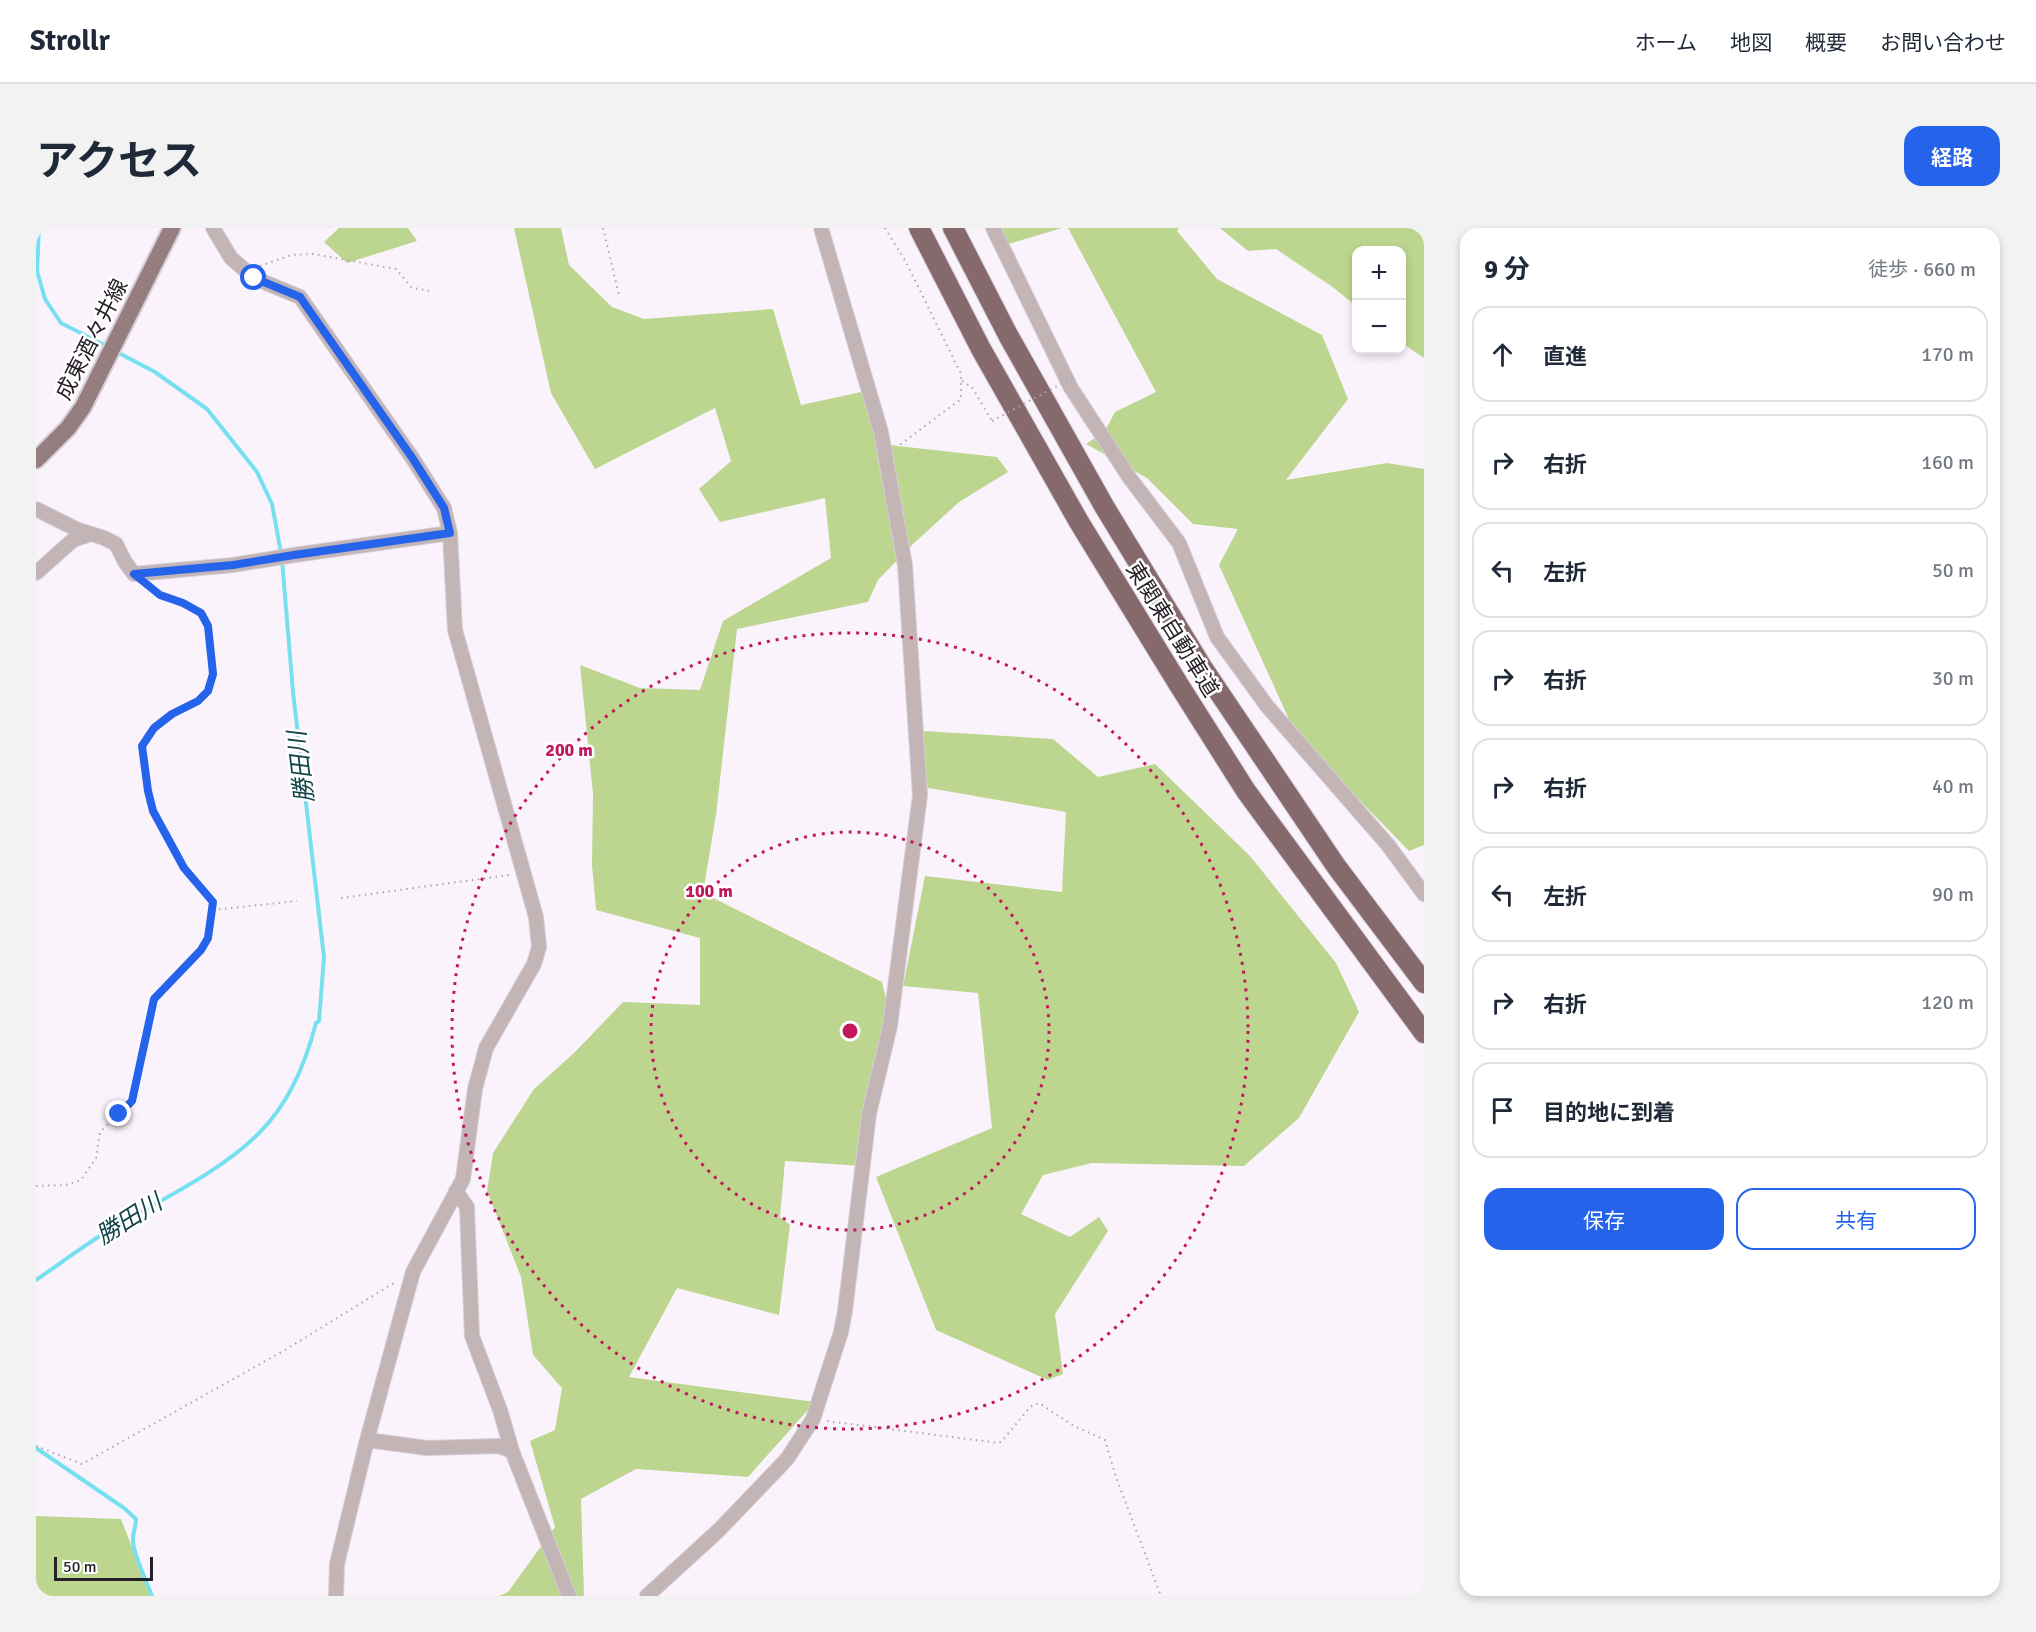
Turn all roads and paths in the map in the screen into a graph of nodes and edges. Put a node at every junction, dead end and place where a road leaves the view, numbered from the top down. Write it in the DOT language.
graph roads {
  1 [pos="172,228"];
  2 [pos="213,228"];
  3 [pos="603,228"];
  4 [pos="821,228"];
  5 [pos="885,228"];
  6 [pos="919,228"];
  7 [pos="953,228"];
  8 [pos="993,228"];
  9 [pos="246,271"];
  10 [pos="431,291"];
  11 [pos="619,295"];
  12 [pos="1074,377"];
  13 [pos="962,381"];
  14 [pos="885,455"];
  15 [pos="36,460"];
  16 [pos="36,509"];
  17 [pos="450,533"];
  18 [pos="91,534"];
  19 [pos="36,573"];
  20 [pos="134,574"];
  21 [pos="524,873"];
  22 [pos="1424,894"];
  23 [pos="341,898"];
  24 [pos="297,901"];
  25 [pos="213,910"];
  26 [pos="1424,983"];
  27 [pos="1424,1033"];
  28 [pos="36,1186"];
  29 [pos="456,1191"];
  30 [pos="413,1272"];
  31 [pos="813,1419"];
  32 [pos="367,1440"];
  33 [pos="36,1446"];
  34 [pos="512,1450"];
  35 [pos="336,1596"];
  36 [pos="569,1596"];
  37 [pos="647,1596"];
  38 [pos="1161,1596"];
  1 -- 15 [label="main road, 成東酒々井線"];
  2 -- 9 [label="street"];
  3 -- 11 [label="path"];
  4 -- 14 [label="street"];
  5 -- 13 [label="path"];
  6 -- 27 [label="highway, 東関東自動車道"];
  7 -- 26 [label="highway, 東関東自動車道"];
  8 -- 22 [label="street"];
  9 -- 10 [label="path"];
  9 -- 17 [label="street"];
  12 -- 13 [label="path, bridge"];
  13 -- 14 [label="path"];
  14 -- 31 [label="street"];
  16 -- 18 [label="street"];
  17 -- 20 [label="street"];
  17 -- 21 [label="street"];
  18 -- 19 [label="street"];
  18 -- 20 [label="street"];
  20 -- 25 [label="path"];
  21 -- 23 [label="path"];
  21 -- 29 [label="street"];
  24 -- 25 [label="path"];
  25 -- 28 [label="path"];
  29 -- 30 [label="street"];
  29 -- 34 [label="street"];
  30 -- 32 [label="street"];
  30 -- 33 [label="path"];
  31 -- 37 [label="street"];
  31 -- 38 [label="path"];
  32 -- 34 [label="street"];
  32 -- 35 [label="street"];
  34 -- 36 [label="street"];
}
